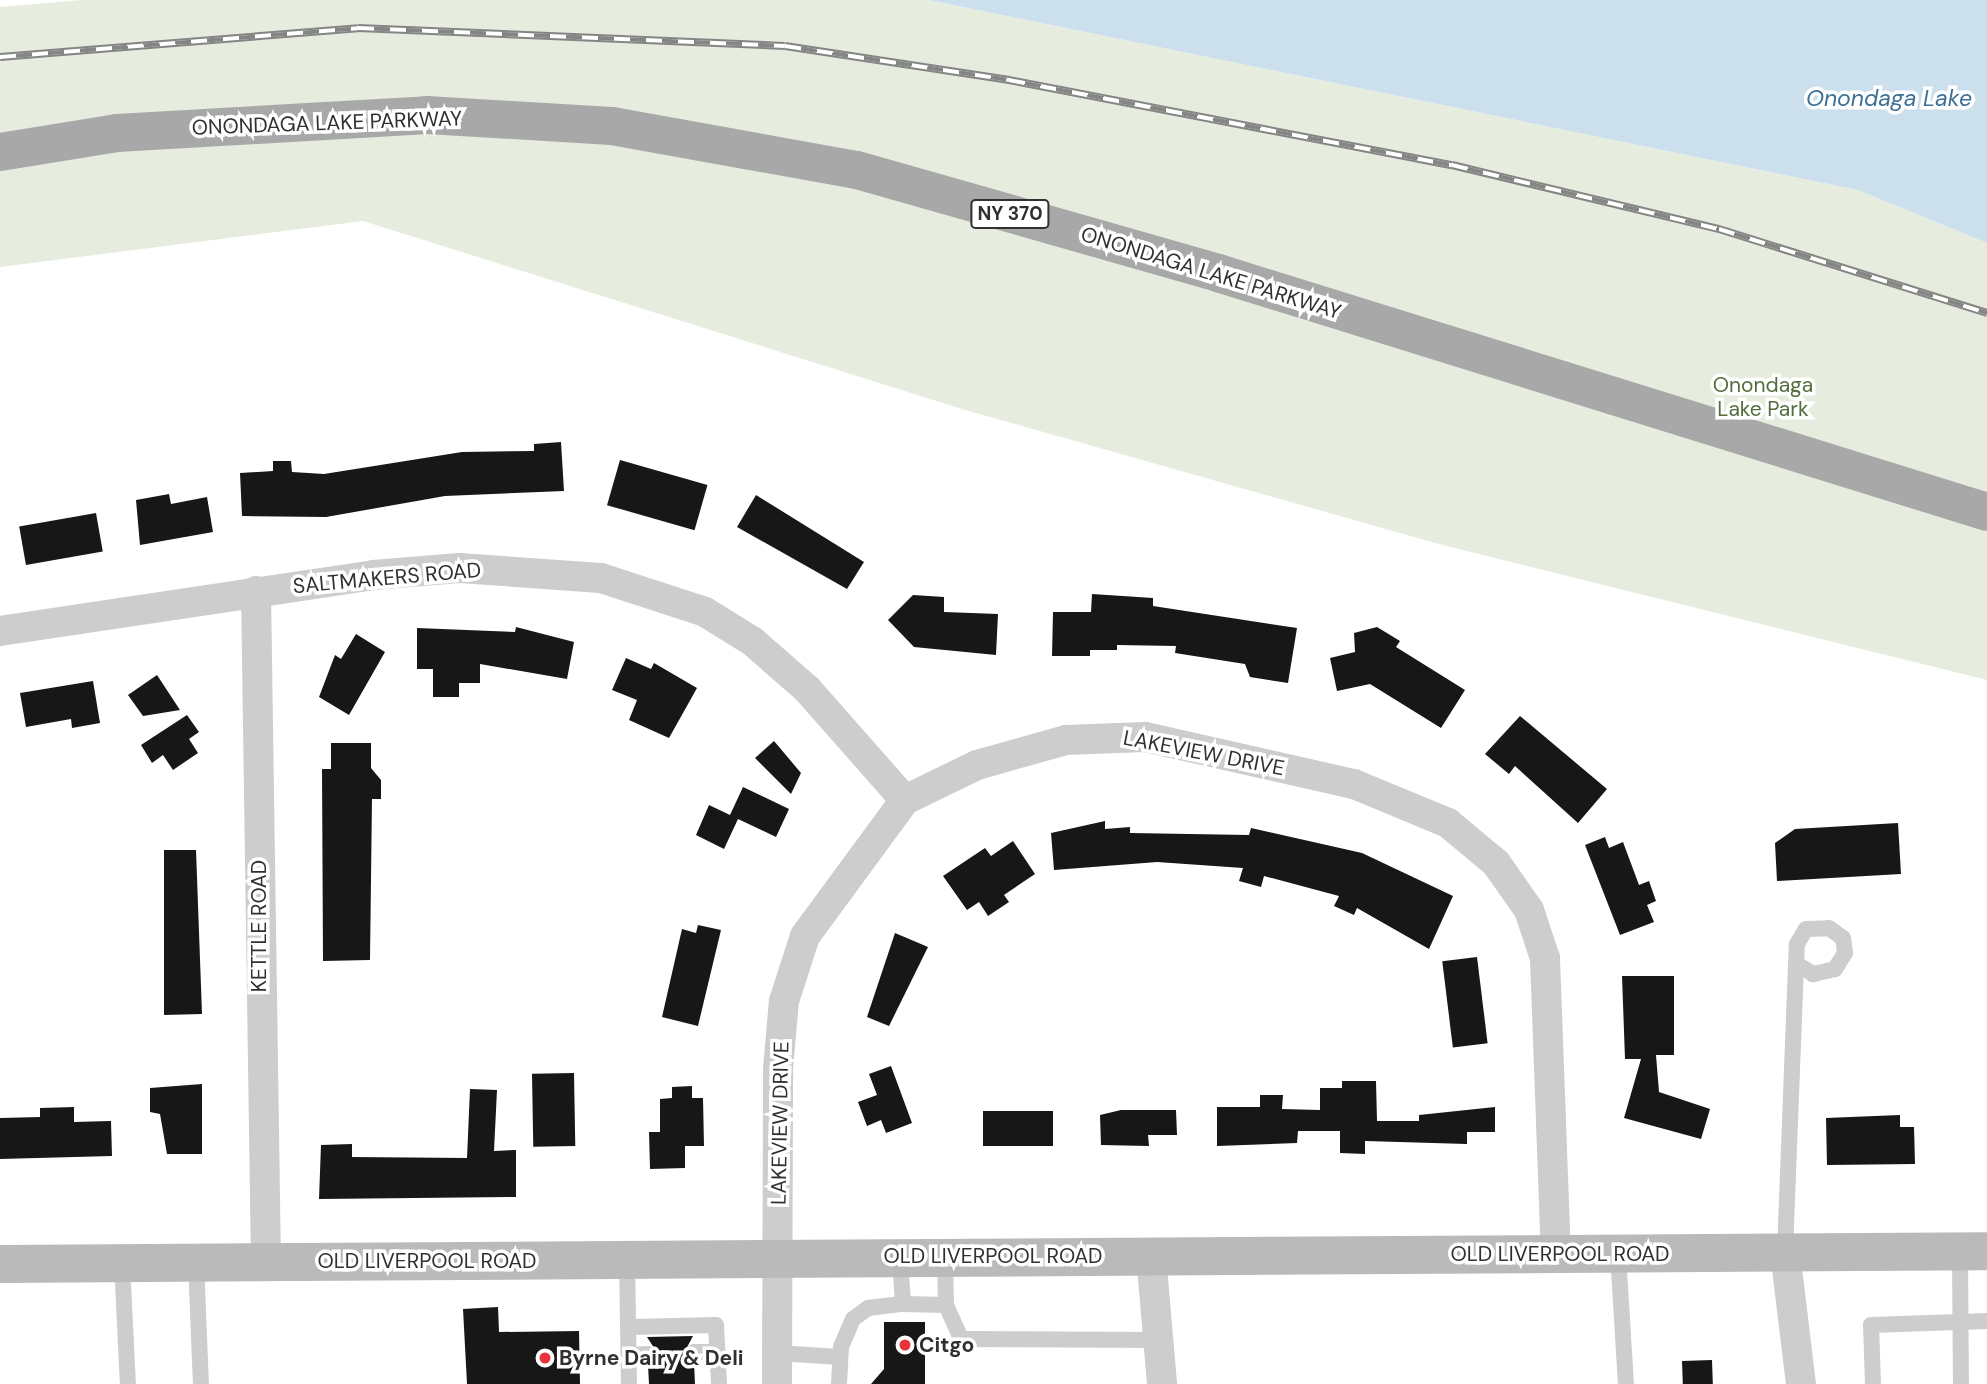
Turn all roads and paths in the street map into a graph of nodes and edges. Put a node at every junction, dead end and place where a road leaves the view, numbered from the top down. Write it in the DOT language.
graph roads {
  1 [pos="0,152"];
  2 [pos="1987,512"];
  3 [pos="256,591"];
  4 [pos="0,631"];
  5 [pos="905,800"];
  6 [pos="1797,964"];
  7 [pos="1974,1251"];
  8 [pos="1785,1252"];
  9 [pos="1556,1254"];
  10 [pos="1618,1254"];
  11 [pos="1151,1255"];
  12 [pos="900,1257"];
  13 [pos="778,1258"];
  14 [pos="945,1258"];
  15 [pos="627,1259"];
  16 [pos="196,1262"];
  17 [pos="266,1262"];
  18 [pos="122,1263"];
  19 [pos="0,1264"];
  20 [pos="903,1304"];
  21 [pos="946,1305"];
  22 [pos="1960,1321"];
  23 [pos="1987,1321"];
  24 [pos="629,1327"];
  25 [pos="1158,1340"];
  26 [pos="694,1352"];
  27 [pos="718,1352"];
  28 [pos="777,1353"];
  29 [pos="648,1354"];
  30 [pos="629,1355"];
  31 [pos="839,1357"];
  32 [pos="128,1384"];
  33 [pos="201,1384"];
  34 [pos="629,1384"];
  35 [pos="719,1384"];
  36 [pos="777,1384"];
  37 [pos="839,1384"];
  38 [pos="1162,1384"];
  39 [pos="1626,1384"];
  40 [pos="1801,1384"];
  41 [pos="1873,1384"];
  42 [pos="1961,1384"];
  1 -- 2 [label="main road, ONONDAGA LAKE PARKWAY / NY 370"];
  3 -- 4 [label="street, SALTMAKERS ROAD"];
  3 -- 5 [label="street, SALTMAKERS ROAD"];
  3 -- 17 [label="street, KETTLE ROAD"];
  5 -- 9 [label="street, LAKEVIEW DRIVE"];
  5 -- 13 [label="street, LAKEVIEW DRIVE"];
  6 -- 8 [label="lane"];
  7 -- 8 [label="main road, OLD LIVERPOOL ROAD"];
  7 -- 22 [label="lane"];
  8 -- 10 [label="main road, OLD LIVERPOOL ROAD"];
  8 -- 40 [label="street"];
  9 -- 10 [label="main road, OLD LIVERPOOL ROAD"];
  9 -- 11 [label="main road, OLD LIVERPOOL ROAD"];
  10 -- 39 [label="lane"];
  11 -- 14 [label="main road, OLD LIVERPOOL ROAD"];
  11 -- 25 [label="street"];
  12 -- 13 [label="main road, OLD LIVERPOOL ROAD"];
  12 -- 14 [label="main road, OLD LIVERPOOL ROAD"];
  12 -- 20 [label="lane"];
  13 -- 15 [label="main road, OLD LIVERPOOL ROAD"];
  13 -- 28 [label="street, LAKEVIEW DRIVE"];
  14 -- 21 [label="lane"];
  15 -- 17 [label="main road, OLD LIVERPOOL ROAD"];
  15 -- 24 [label="lane"];
  16 -- 17 [label="main road, OLD LIVERPOOL ROAD"];
  16 -- 18 [label="main road, OLD LIVERPOOL ROAD"];
  16 -- 33 [label="lane"];
  18 -- 19 [label="main road, OLD LIVERPOOL ROAD"];
  18 -- 32 [label="lane"];
  20 -- 21 [label="lane"];
  20 -- 31 [label="lane"];
  21 -- 25 [label="lane"];
  22 -- 23 [label="lane"];
  22 -- 41 [label="lane"];
  22 -- 42 [label="lane"];
  24 -- 27 [label="lane"];
  24 -- 30 [label="lane"];
  25 -- 38 [label="street"];
  26 -- 27 [label="lane"];
  27 -- 35 [label="lane"];
  28 -- 31 [label="lane"];
  28 -- 36 [label="street, LAKEVIEW DRIVE"];
  29 -- 30 [label="lane"];
  30 -- 34 [label="lane"];
  31 -- 37 [label="lane"];
}
